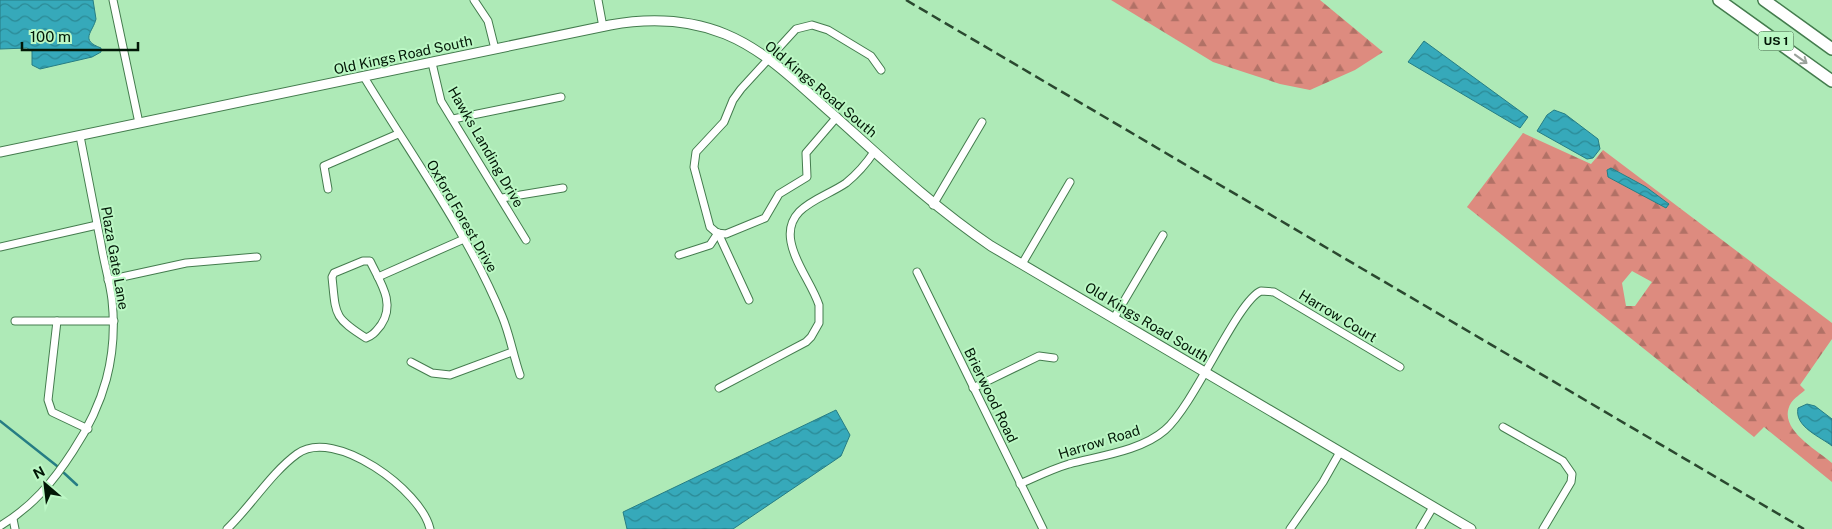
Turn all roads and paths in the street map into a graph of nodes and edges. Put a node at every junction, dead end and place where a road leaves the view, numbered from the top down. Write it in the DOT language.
graph roads {
  1 [pos="113,0"];
  2 [pos="474,0"];
  3 [pos="598,0"];
  4 [pos="1719,0"];
  5 [pos="1764,0"];
  6 [pos="603,26"];
  7 [pos="495,49"];
  8 [pos="1832,49"];
  9 [pos="768,59"];
  10 [pos="432,63"];
  11 [pos="881,70"];
  12 [pos="364,78"];
  13 [pos="1832,81"];
  14 [pos="561,97"];
  15 [pos="836,118"];
  16 [pos="453,119"];
  17 [pos="982,122"];
  18 [pos="139,123"];
  19 [pos="398,134"];
  20 [pos="80,136"];
  21 [pos="0,152"];
  22 [pos="874,152"];
  23 [pos="1070,182"];
  24 [pos="563,188"];
  25 [pos="328,189"];
  26 [pos="502,198"];
  27 [pos="933,204"];
  28 [pos="97,226"];
  29 [pos="718,233"];
  30 [pos="1163,235"];
  31 [pos="464,239"];
  32 [pos="526,240"];
  33 [pos="0,247"];
  34 [pos="679,254"];
  35 [pos="257,257"];
  36 [pos="1022,264"];
  37 [pos="917,272"];
  38 [pos="378,277"];
  39 [pos="108,280"];
  40 [pos="1261,291"];
  41 [pos="749,300"];
  42 [pos="1114,318"];
  43 [pos="15,321"];
  44 [pos="57,321"];
  45 [pos="114,321"];
  46 [pos="512,352"];
  47 [pos="1054,358"];
  48 [pos="411,362"];
  49 [pos="1400,368"];
  50 [pos="1206,373"];
  51 [pos="520,375"];
  52 [pos="719,388"];
  53 [pos="973,388"];
  54 [pos="1503,427"];
  55 [pos="88,429"];
  56 [pos="1340,452"];
  57 [pos="1020,484"];
  58 [pos="1433,506"];
  59 [pos="13,519"];
  60 [pos="0,525"];
  61 [pos="15,529"];
  62 [pos="227,529"];
  63 [pos="430,529"];
  64 [pos="1043,529"];
  65 [pos="1290,529"];
  66 [pos="1420,529"];
  67 [pos="1471,529"];
  68 [pos="1543,529"];
  1 -- 18 [label="street"];
  2 -- 7 [label="street"];
  3 -- 6 [label="street"];
  4 -- 13 [label="main road, US 1, one-way"];
  5 -- 8 [label="main road, US 1"];
  6 -- 7 [label="street, Old Kings Road South"];
  6 -- 9 [label="street, Old Kings Road South"];
  7 -- 10 [label="street, Old Kings Road South"];
  9 -- 11 [label="street"];
  9 -- 15 [label="street, Old Kings Road South"];
  9 -- 29 [label="street"];
  10 -- 12 [label="street, Old Kings Road South"];
  10 -- 16 [label="street, Hawks Landing Drive"];
  12 -- 18 [label="street, Old Kings Road South"];
  12 -- 19 [label="street, Oxford Forest Drive"];
  14 -- 16 [label="street"];
  15 -- 22 [label="street, Old Kings Road South"];
  15 -- 29 [label="street"];
  16 -- 26 [label="street, Hawks Landing Drive"];
  17 -- 27 [label="street"];
  18 -- 20 [label="street, Old Kings Road South"];
  19 -- 25 [label="street"];
  19 -- 31 [label="street, Oxford Forest Drive"];
  20 -- 21 [label="street, Old Kings Road South"];
  20 -- 28 [label="street, Plaza Gate Lane"];
  22 -- 27 [label="street, Old Kings Road South"];
  22 -- 52 [label="street"];
  23 -- 36 [label="street"];
  24 -- 26 [label="street"];
  26 -- 32 [label="street, Hawks Landing Drive"];
  27 -- 36 [label="street, Old Kings Road South"];
  28 -- 33 [label="street"];
  28 -- 39 [label="street, Plaza Gate Lane"];
  29 -- 34 [label="street"];
  29 -- 41 [label="street"];
  30 -- 42 [label="street"];
  31 -- 38 [label="street"];
  31 -- 46 [label="street, Oxford Forest Drive"];
  35 -- 39 [label="street"];
  36 -- 42 [label="street, Old Kings Road South"];
  37 -- 53 [label="street, Brierwood Road"];
  38 -- 38 [label="street"];
  39 -- 45 [label="street, Plaza Gate Lane"];
  40 -- 49 [label="street, Harrow Court"];
  40 -- 50 [label="street, Harrow Road"];
  42 -- 50 [label="street, Old Kings Road South"];
  43 -- 44 [label="street"];
  44 -- 45 [label="street"];
  44 -- 55 [label="street"];
  45 -- 55 [label="street, Plaza Gate Lane"];
  46 -- 48 [label="street"];
  46 -- 51 [label="street, Oxford Forest Drive"];
  47 -- 53 [label="street"];
  50 -- 56 [label="street, Old Kings Road South"];
  50 -- 57 [label="street, Harrow Road"];
  53 -- 57 [label="street, Brierwood Road"];
  54 -- 68 [label="street"];
  55 -- 59 [label="street, Plaza Gate Lane"];
  56 -- 58 [label="street, Old Kings Road South"];
  56 -- 65 [label="street"];
  57 -- 64 [label="street, Brierwood Road"];
  58 -- 66 [label="street"];
  58 -- 67 [label="street, Old Kings Road South"];
  59 -- 60 [label="street, Plaza Gate Lane"];
  59 -- 61 [label="street"];
  62 -- 63 [label="street"];
}
